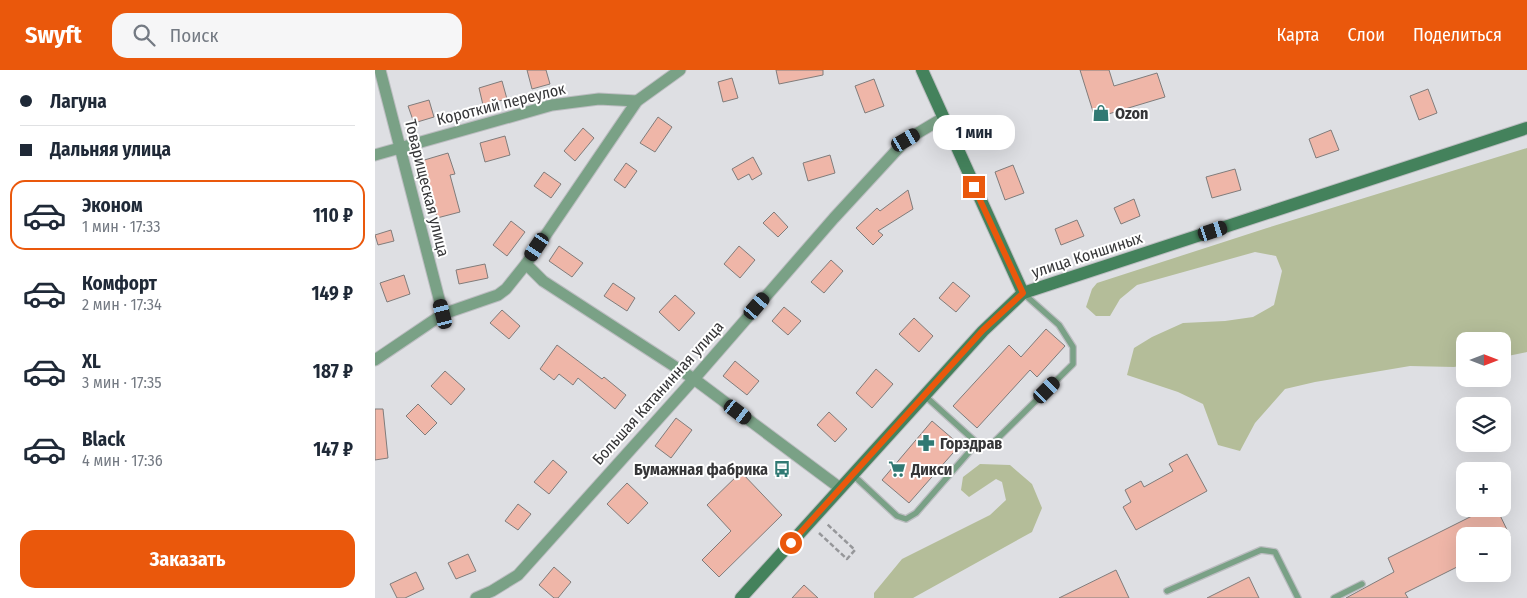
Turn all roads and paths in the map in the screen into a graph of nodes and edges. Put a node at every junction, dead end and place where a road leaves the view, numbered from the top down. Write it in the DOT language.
graph roads {
  1 [pos="380,70"];
  2 [pos="680,70"];
  3 [pos="922,70"];
  4 [pos="637,101"];
  5 [pos="943,118"];
  6 [pos="1527,128"];
  7 [pos="401,147"];
  8 [pos="375,155"];
  9 [pos="526,264"];
  10 [pos="1023,293"];
  11 [pos="443,314"];
  12 [pos="375,360"];
  13 [pos="694,379"];
  14 [pos="924,395"];
  15 [pos="977,443"];
  16 [pos="852,474"];
  17 [pos="840,488"];
  18 [pos="827,524"];
  19 [pos="819,533"];
  20 [pos="1362,584"];
  21 [pos="1167,591"];
  22 [pos="476,598"];
  23 [pos="741,598"];
  24 [pos="1298,598"];
  25 [pos="1334,598"];
  1 -- 7 [label="street, Товарищеская улица"];
  2 -- 4 [label="street"];
  3 -- 5 [label="main road"];
  4 -- 7 [label="street, Короткий переулок"];
  4 -- 9 [label="street"];
  5 -- 10 [label="main road"];
  5 -- 13 [label="street, Большая Катанинная улица"];
  6 -- 10 [label="main road, улица Коншиных"];
  7 -- 8 [label="street, Короткий переулок"];
  7 -- 11 [label="street, Товарищеская улица"];
  9 -- 11 [label="street"];
  9 -- 13 [label="street"];
  10 -- 14 [label="main road, улица Коншиных"];
  10 -- 15 [label="lane"];
  11 -- 12 [label="street"];
  13 -- 17 [label="street"];
  13 -- 22 [label="street, Большая Катанинная улица"];
  14 -- 15 [label="lane"];
  14 -- 16 [label="main road, улица Коншиных"];
  15 -- 16 [label="lane"];
  16 -- 17 [label="main road, улица Коншиных"];
  17 -- 23 [label="main road, улица Коншиных"];
  18 -- 19 [label="path"];
  20 -- 25 [label="lane"];
  21 -- 24 [label="lane"];
}
